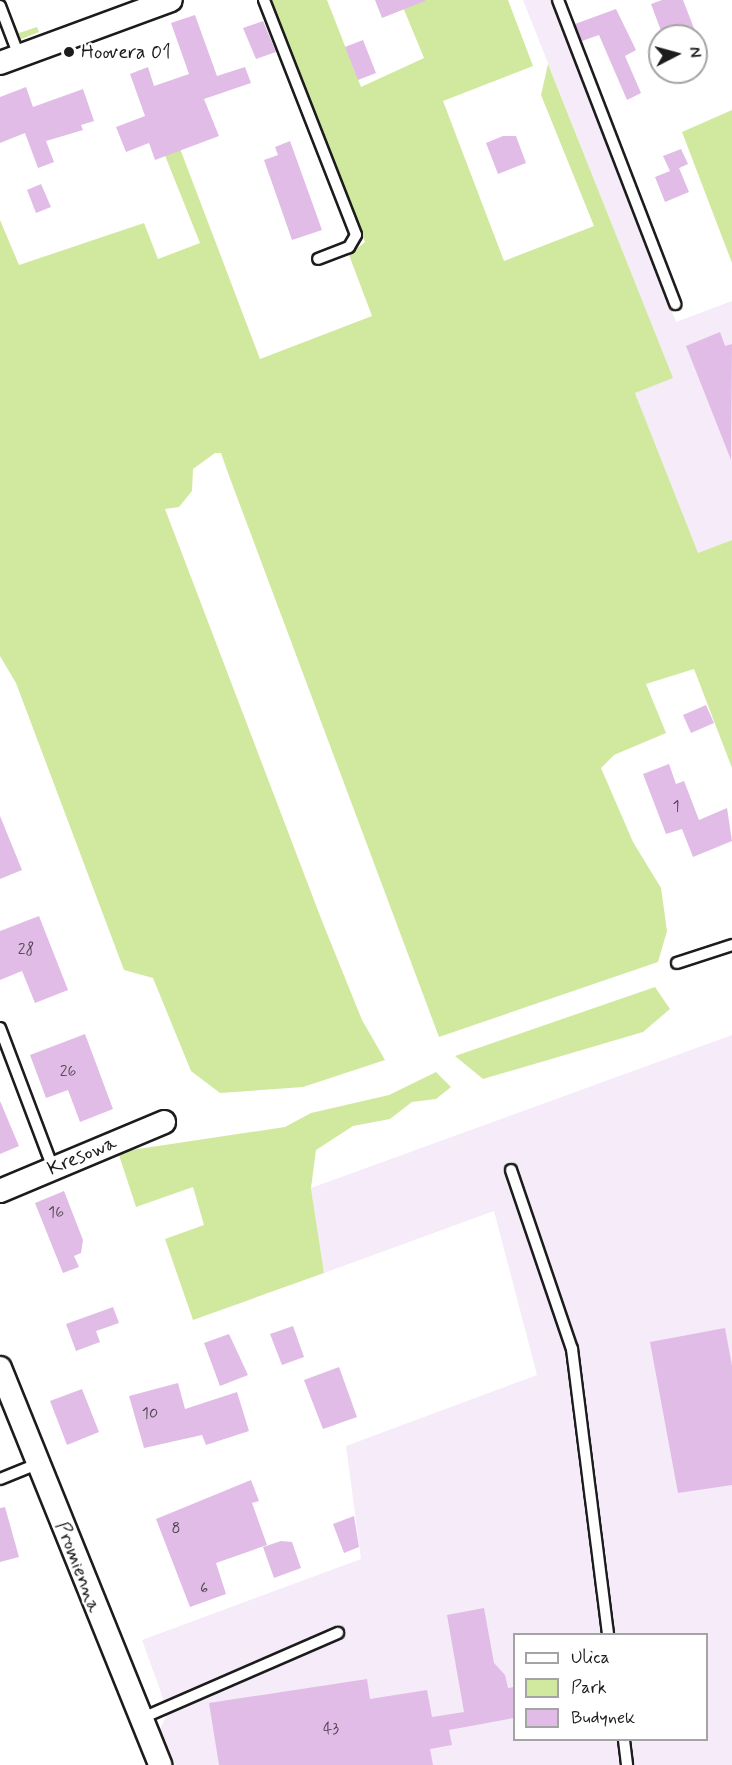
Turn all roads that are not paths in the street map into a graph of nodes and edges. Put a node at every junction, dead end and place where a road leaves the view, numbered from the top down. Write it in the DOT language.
graph roads {
  1 [pos="171,0"];
  2 [pos="264,0"];
  3 [pos="558,0"];
  4 [pos="0,6"];
  5 [pos="133,7"];
  6 [pos="10,59"];
  7 [pos="318,259"];
  8 [pos="675,304"];
  9 [pos="732,945"];
  10 [pos="677,963"];
  11 [pos="0,1028"];
  12 [pos="164,1122"];
  13 [pos="53,1168"];
  14 [pos="512,1170"];
  15 [pos="0,1191"];
  16 [pos="0,1368"];
  17 [pos="37,1464"];
  18 [pos="0,1479"];
  19 [pos="338,1633"];
  20 [pos="608,1633"];
  21 [pos="140,1719"];
  22 [pos="624,1741"];
  23 [pos="160,1765"];
  24 [pos="627,1765"];
  1 -- 5 [label="street"];
  2 -- 7 [label="lane"];
  3 -- 8 [label="lane"];
  4 -- 6 [label="lane"];
  5 -- 6 [label="street"];
  9 -- 10 [label="lane"];
  11 -- 13 [label="lane"];
  12 -- 13 [label="street, Kresowa"];
  13 -- 15 [label="street, Kresowa"];
  14 -- 20 [label="lane"];
  16 -- 17 [label="street, Promienna"];
  17 -- 18 [label="lane"];
  17 -- 21 [label="street, Promienna"];
  19 -- 21 [label="lane"];
  21 -- 23 [label="street, Promienna"];
  22 -- 24 [label="lane"];
}
